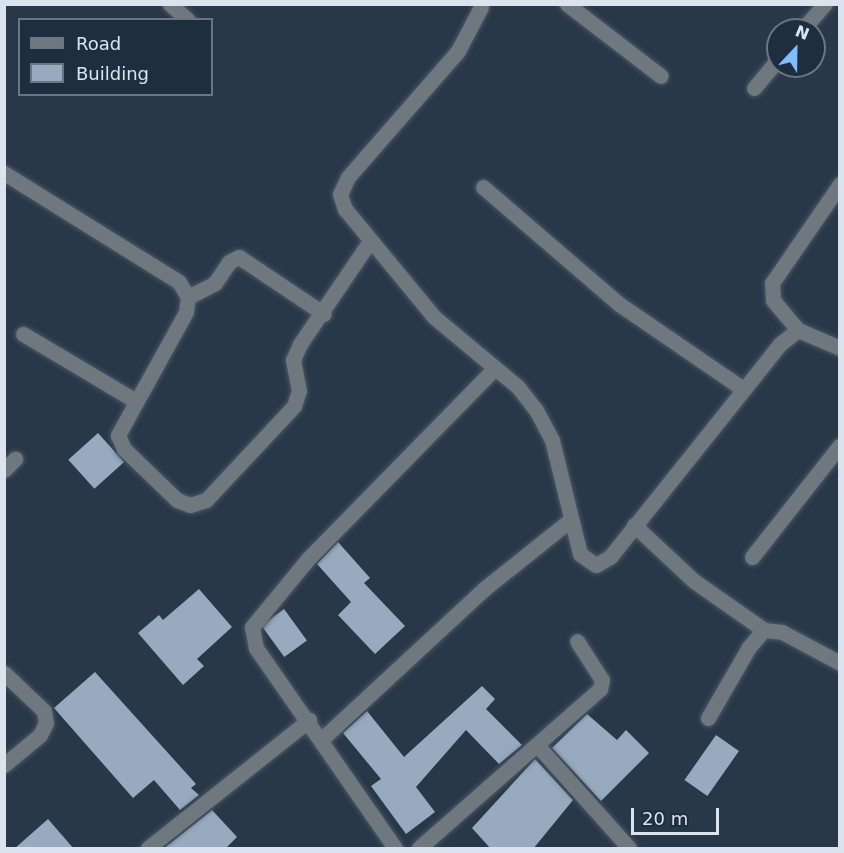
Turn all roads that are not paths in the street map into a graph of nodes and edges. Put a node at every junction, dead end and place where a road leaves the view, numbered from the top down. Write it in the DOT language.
graph roads {
  1 [pos="170,4"];
  2 [pos="567,4"];
  3 [pos="825,4"];
  4 [pos="481,5"];
  5 [pos="186,18"];
  6 [pos="813,18"];
  7 [pos="766,74"];
  8 [pos="660,76"];
  9 [pos="754,88"];
  10 [pos="4,173"];
  11 [pos="840,184"];
  12 [pos="483,187"];
  13 [pos="370,242"];
  14 [pos="188,297"];
  15 [pos="324,314"];
  16 [pos="798,330"];
  17 [pos="23,334"];
  18 [pos="840,348"];
  19 [pos="493,370"];
  20 [pos="743,389"];
  21 [pos="134,400"];
  22 [pos="840,445"];
  23 [pos="570,520"];
  24 [pos="634,525"];
  25 [pos="752,557"];
  26 [pos="765,630"];
  27 [pos="578,641"];
  28 [pos="840,663"];
  29 [pos="4,673"];
  30 [pos="708,718"];
  31 [pos="309,720"];
  32 [pos="322,739"];
  33 [pos="537,745"];
  34 [pos="4,765"];
  35 [pos="148,849"];
  36 [pos="394,849"];
  37 [pos="419,849"];
  38 [pos="629,849"];
  1 -- 5 [label="street"];
  2 -- 8 [label="street"];
  3 -- 6 [label="street"];
  4 -- 13 [label="street"];
  7 -- 9 [label="street"];
  10 -- 14 [label="street"];
  11 -- 16 [label="street"];
  12 -- 20 [label="street"];
  13 -- 15 [label="street"];
  13 -- 19 [label="street"];
  14 -- 15 [label="street"];
  14 -- 21 [label="street"];
  15 -- 21 [label="street"];
  16 -- 18 [label="street"];
  16 -- 20 [label="street"];
  17 -- 21 [label="street"];
  19 -- 23 [label="street"];
  19 -- 31 [label="street"];
  20 -- 24 [label="street"];
  22 -- 25 [label="street"];
  23 -- 24 [label="street"];
  23 -- 32 [label="street"];
  24 -- 26 [label="street"];
  26 -- 28 [label="street"];
  26 -- 30 [label="street"];
  27 -- 33 [label="street"];
  29 -- 34 [label="street"];
  31 -- 32 [label="street"];
  31 -- 35 [label="street"];
  32 -- 36 [label="street"];
  33 -- 37 [label="street"];
  33 -- 38 [label="street"];
}
